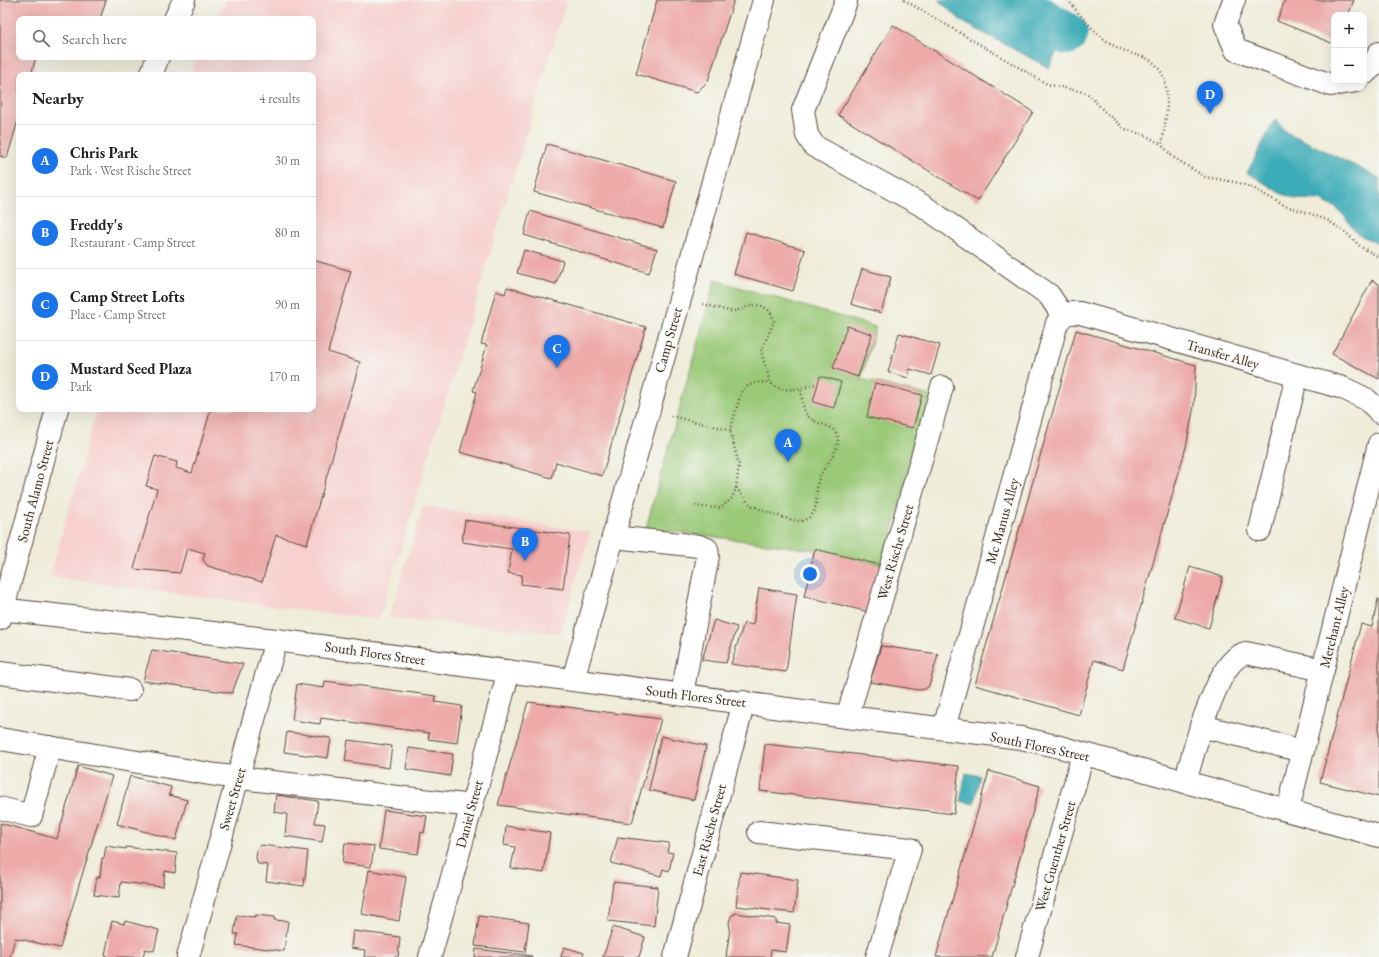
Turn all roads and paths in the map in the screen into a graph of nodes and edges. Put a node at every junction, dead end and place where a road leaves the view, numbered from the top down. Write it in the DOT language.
graph roads {
  1 [pos="184,0"];
  2 [pos="764,0"];
  3 [pos="904,0"];
  4 [pos="1068,0"];
  5 [pos="1234,0"];
  6 [pos="846,2"];
  7 [pos="176,16"];
  8 [pos="1379,53"];
  9 [pos="157,60"];
  10 [pos="1367,71"];
  11 [pos="152,72"];
  12 [pos="1338,84"];
  13 [pos="1162,145"];
  14 [pos="1379,257"];
  15 [pos="703,304"];
  16 [pos="1063,316"];
  17 [pos="1297,375"];
  18 [pos="770,382"];
  19 [pos="816,384"];
  20 [pos="942,387"];
  21 [pos="801,388"];
  22 [pos="1379,411"];
  23 [pos="56,412"];
  24 [pos="670,416"];
  25 [pos="730,430"];
  26 [pos="1379,444"];
  27 [pos="736,488"];
  28 [pos="695,505"];
  29 [pos="1260,530"];
  30 [pos="613,537"];
  31 [pos="1,611"];
  32 [pos="276,640"];
  33 [pos="1323,670"];
  34 [pos="509,671"];
  35 [pos="0,673"];
  36 [pos="573,680"];
  37 [pos="130,690"];
  38 [pos="682,694"];
  39 [pos="744,702"];
  40 [pos="847,717"];
  41 [pos="1201,726"];
  42 [pos="944,728"];
  43 [pos="0,739"];
  44 [pos="50,747"];
  45 [pos="1303,751"];
  46 [pos="1083,754"];
  47 [pos="238,777"];
  48 [pos="1185,782"];
  49 [pos="472,806"];
  50 [pos="0,808"];
  51 [pos="1288,810"];
  52 [pos="759,832"];
  53 [pos="1379,836"];
  54 [pos="188,957"];
  55 [pos="430,957"];
  56 [pos="675,957"];
  57 [pos="878,957"];
  58 [pos="1027,957"];
  1 -- 7 [label="street"];
  2 -- 30 [label="street, Camp Street"];
  3 -- 13 [label="path"];
  4 -- 13 [label="path"];
  5 -- 12 [label="street"];
  6 -- 16 [label="street"];
  8 -- 10 [label="street"];
  9 -- 11 [label="street"];
  13 -- 14 [label="path"];
  15 -- 18 [label="path"];
  16 -- 17 [label="street, Transfer Alley"];
  16 -- 42 [label="street, Mc Manus Alley"];
  17 -- 22 [label="street, Transfer Alley"];
  17 -- 29 [label="street"];
  18 -- 21 [label="path"];
  18 -- 25 [label="path"];
  19 -- 21 [label="path"];
  20 -- 40 [label="street, West Rische Street"];
  21 -- 27 [label="path"];
  23 -- 31 [label="street, South Alamo Street"];
  24 -- 25 [label="path"];
  25 -- 27 [label="path"];
  26 -- 33 [label="street, Merchant Alley"];
  27 -- 28 [label="path"];
  30 -- 36 [label="street, Camp Street"];
  30 -- 38 [label="street"];
  31 -- 32 [label="street, South Flores Street"];
  32 -- 34 [label="street, South Flores Street"];
  32 -- 47 [label="street, Sweet Street"];
  33 -- 41 [label="street"];
  33 -- 45 [label="street, Merchant Alley"];
  34 -- 36 [label="street, South Flores Street"];
  34 -- 49 [label="street, Daniel Street"];
  35 -- 37 [label="street"];
  36 -- 38 [label="street, South Flores Street"];
  38 -- 39 [label="street, South Flores Street"];
  39 -- 40 [label="street, South Flores Street"];
  39 -- 56 [label="street, East Rische Street"];
  40 -- 42 [label="street, South Flores Street"];
  41 -- 45 [label="street"];
  41 -- 48 [label="street"];
  42 -- 46 [label="street, South Flores Street"];
  43 -- 44 [label="street"];
  44 -- 47 [label="street"];
  44 -- 50 [label="street"];
  45 -- 51 [label="street, Merchant Alley"];
  46 -- 48 [label="street, South Flores Street"];
  46 -- 58 [label="street, West Guenther Street"];
  47 -- 49 [label="street"];
  47 -- 54 [label="street, Sweet Street"];
  48 -- 51 [label="street, South Flores Street"];
  49 -- 55 [label="street, Daniel Street"];
  51 -- 53 [label="street, South Flores Street"];
  52 -- 57 [label="street"];
}
